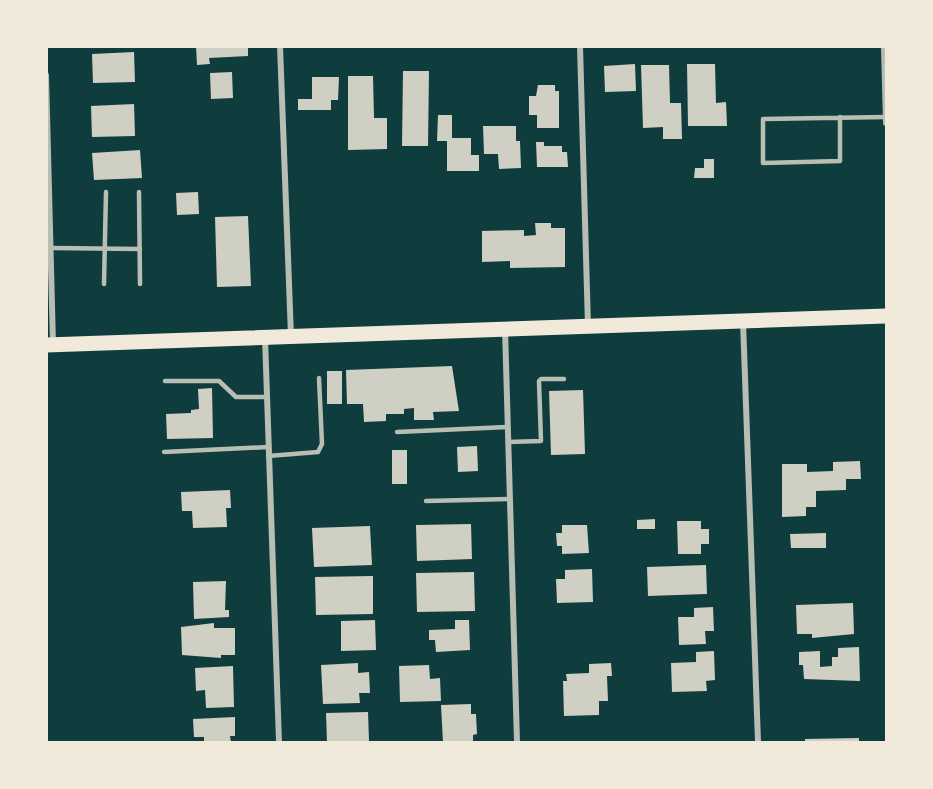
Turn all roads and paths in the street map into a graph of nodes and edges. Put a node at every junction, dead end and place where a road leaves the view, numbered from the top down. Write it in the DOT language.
graph roads {
  1 [pos="280,46"];
  2 [pos="580,46"];
  3 [pos="884,46"];
  4 [pos="46,75"];
  5 [pos="840,117"];
  6 [pos="886,117"];
  7 [pos="886,123"];
  8 [pos="106,192"];
  9 [pos="139,192"];
  10 [pos="52,248"];
  11 [pos="104,248"];
  12 [pos="140,249"];
  13 [pos="104,284"];
  14 [pos="140,284"];
  15 [pos="886,316"];
  16 [pos="743,321"];
  17 [pos="588,326"];
  18 [pos="505,329"];
  19 [pos="291,336"];
  20 [pos="265,337"];
  21 [pos="50,345"];
  22 [pos="319,378"];
  23 [pos="564,379"];
  24 [pos="165,381"];
  25 [pos="266,397"];
  26 [pos="507,426"];
  27 [pos="397,432"];
  28 [pos="508,442"];
  29 [pos="267,447"];
  30 [pos="164,452"];
  31 [pos="267,456"];
  32 [pos="509,499"];
  33 [pos="426,501"];
  34 [pos="279,742"];
  35 [pos="517,742"];
  36 [pos="758,742"];
  1 -- 19 [label="street"];
  2 -- 17 [label="street"];
  3 -- 6 [label="street"];
  4 -- 10 [label="street"];
  5 -- 5 [label="lane"];
  5 -- 6 [label="lane"];
  6 -- 7 [label="street"];
  8 -- 11 [label="lane"];
  9 -- 12 [label="lane"];
  10 -- 11 [label="lane"];
  10 -- 21 [label="street"];
  11 -- 12 [label="lane"];
  11 -- 13 [label="lane"];
  12 -- 14 [label="lane"];
  15 -- 16 [label="main road"];
  16 -- 17 [label="main road"];
  16 -- 36 [label="street"];
  17 -- 18 [label="main road"];
  18 -- 19 [label="main road"];
  18 -- 26 [label="street"];
  19 -- 20 [label="main road"];
  20 -- 21 [label="main road"];
  20 -- 25 [label="street"];
  22 -- 31 [label="lane"];
  23 -- 28 [label="lane"];
  24 -- 25 [label="lane"];
  25 -- 29 [label="street"];
  26 -- 27 [label="lane"];
  26 -- 28 [label="street"];
  28 -- 32 [label="street"];
  29 -- 30 [label="lane"];
  29 -- 31 [label="street"];
  31 -- 34 [label="street"];
  32 -- 33 [label="lane"];
  32 -- 35 [label="street"];
}
